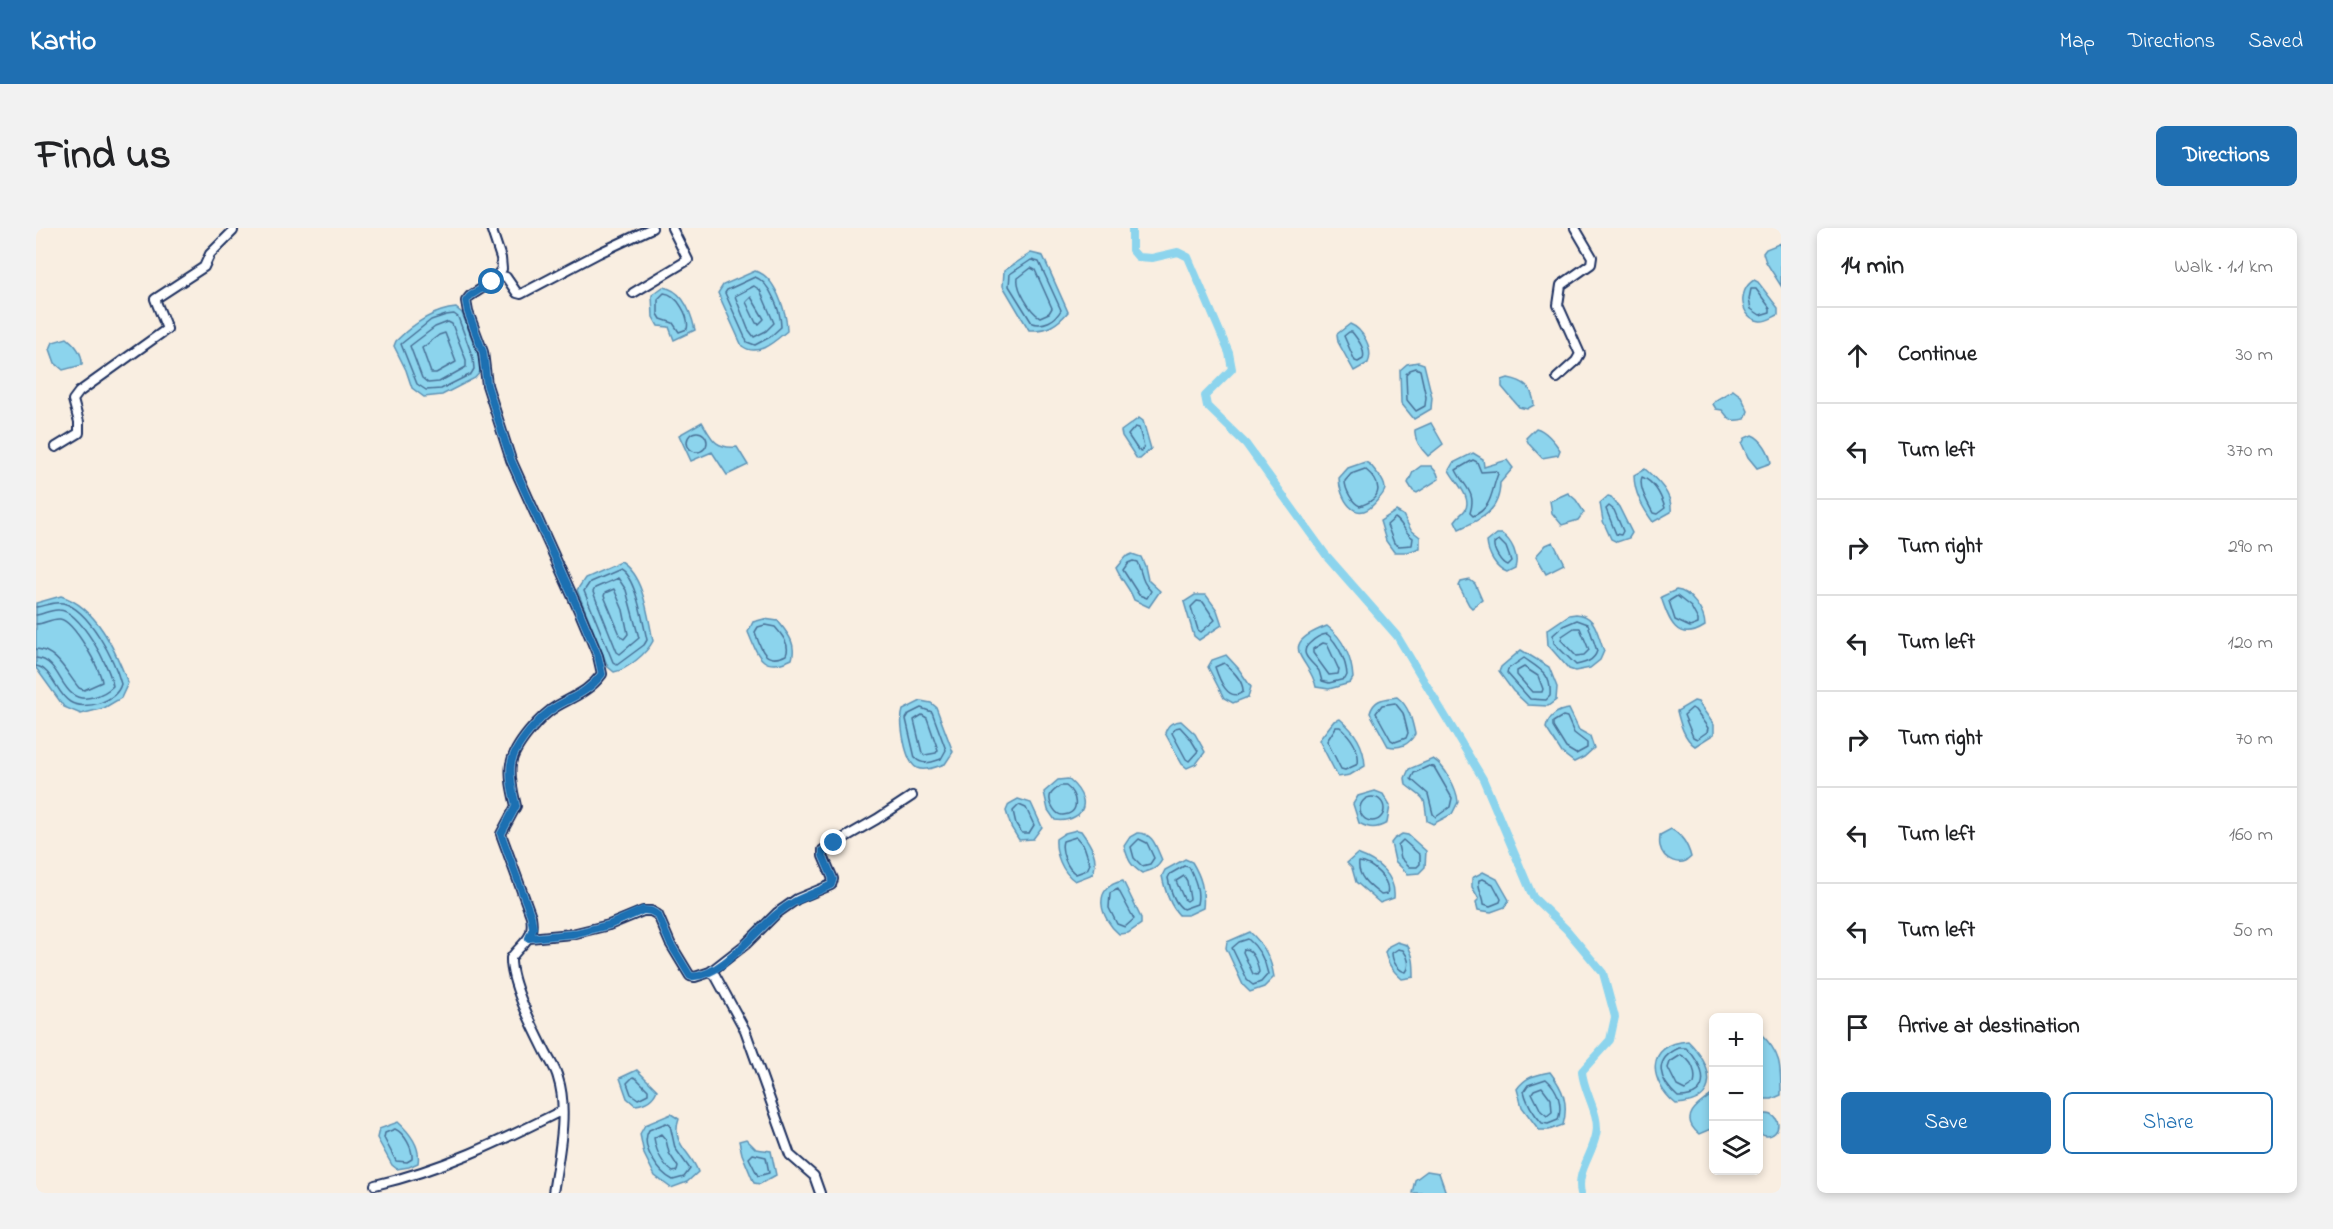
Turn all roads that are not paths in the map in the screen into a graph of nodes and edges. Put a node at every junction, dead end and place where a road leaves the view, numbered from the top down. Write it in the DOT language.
graph roads {
  1 [pos="233,228"];
  2 [pos="491,228"];
  3 [pos="652,228"];
  4 [pos="672,228"];
  5 [pos="1575,228"];
  6 [pos="498,275"];
  7 [pos="633,293"];
  8 [pos="1557,378"];
  9 [pos="56,447"];
  10 [pos="912,796"];
  11 [pos="529,938"];
  12 [pos="710,972"];
  13 [pos="561,1111"];
  14 [pos="375,1185"];
  15 [pos="553,1193"];
  16 [pos="820,1193"];
  1 -- 9 [label="street"];
  2 -- 6 [label="street"];
  3 -- 6 [label="street"];
  4 -- 7 [label="street"];
  5 -- 8 [label="street"];
  6 -- 11 [label="street"];
  10 -- 12 [label="street"];
  11 -- 12 [label="street"];
  11 -- 13 [label="street"];
  12 -- 16 [label="street"];
  13 -- 14 [label="street"];
  13 -- 15 [label="street"];
}
